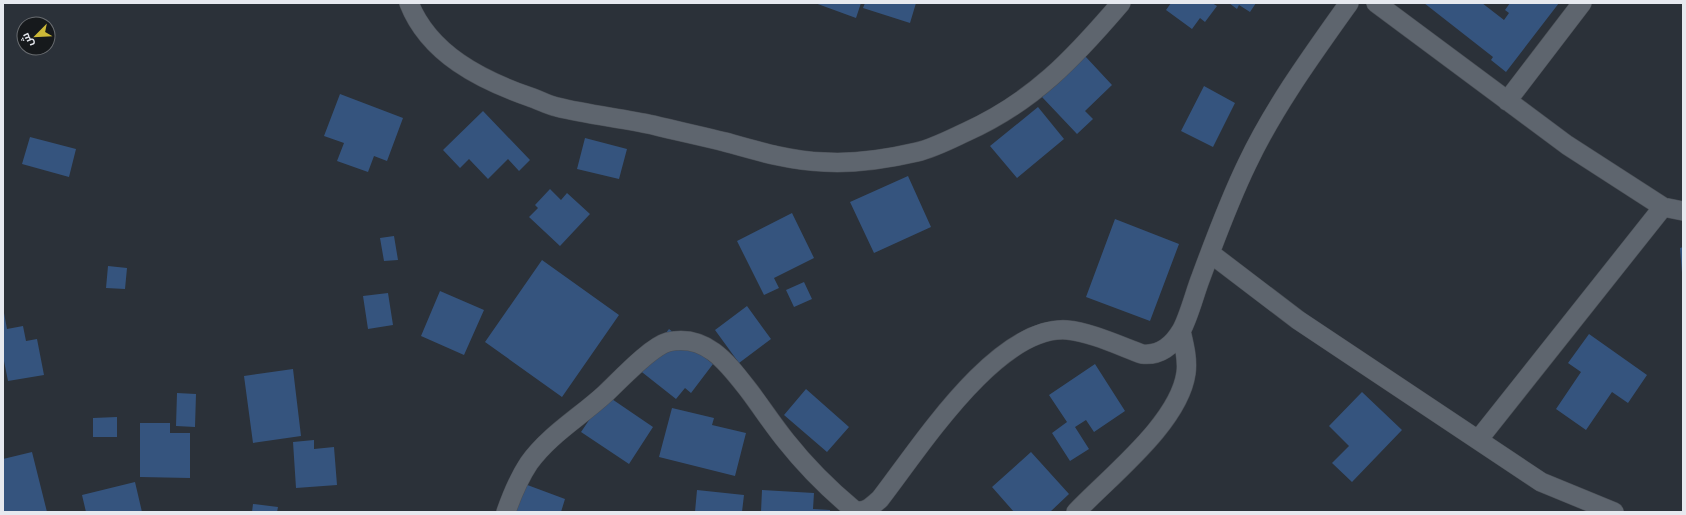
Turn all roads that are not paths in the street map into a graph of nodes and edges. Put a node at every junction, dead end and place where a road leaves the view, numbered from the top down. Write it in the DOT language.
graph roads {
  1 [pos="409,3"];
  2 [pos="1121,3"];
  3 [pos="1349,3"];
  4 [pos="1376,3"];
  5 [pos="1582,3"];
  6 [pos="1507,101"];
  7 [pos="1663,207"];
  8 [pos="1683,211"];
  9 [pos="1210,253"];
  10 [pos="1181,331"];
  11 [pos="1478,440"];
  12 [pos="506,512"];
  13 [pos="1076,512"];
  14 [pos="1614,512"];
  1 -- 2 [label="street"];
  3 -- 9 [label="street"];
  4 -- 6 [label="street"];
  5 -- 6 [label="street"];
  6 -- 7 [label="street"];
  7 -- 8 [label="street"];
  7 -- 11 [label="street"];
  9 -- 10 [label="street"];
  9 -- 11 [label="street"];
  10 -- 12 [label="street"];
  10 -- 13 [label="street"];
  11 -- 14 [label="street"];
}
